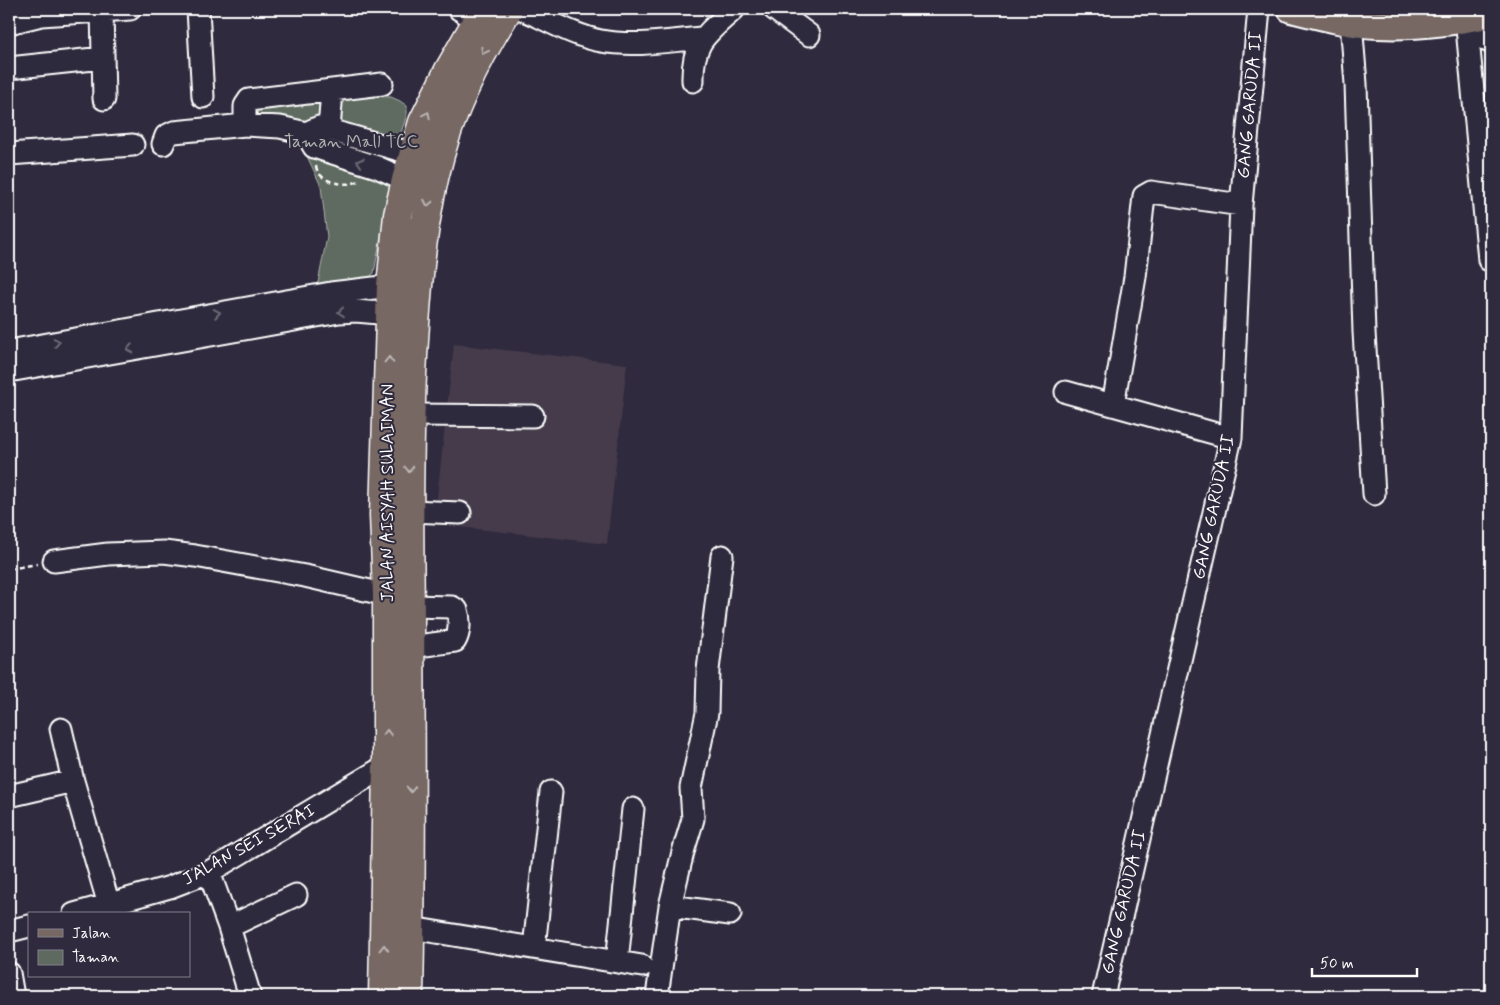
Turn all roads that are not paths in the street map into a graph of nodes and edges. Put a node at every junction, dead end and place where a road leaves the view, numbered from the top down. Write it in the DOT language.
graph roads {
  1 [pos="130,9"];
  2 [pos="198,9"];
  3 [pos="508,9"];
  4 [pos="522,9"];
  5 [pos="734,9"];
  6 [pos="774,9"];
  7 [pos="1259,9"];
  8 [pos="1291,9"];
  9 [pos="102,10"];
  10 [pos="41,12"];
  11 [pos="473,13"];
  12 [pos="1491,14"];
  13 [pos="1351,22"];
  14 [pos="9,23"];
  15 [pos="1462,24"];
  16 [pos="809,35"];
  17 [pos="702,38"];
  18 [pos="1491,43"];
  19 [pos="103,58"];
  20 [pos="9,68"];
  21 [pos="693,81"];
  22 [pos="382,84"];
  23 [pos="332,90"];
  24 [pos="203,97"];
  25 [pos="104,99"];
  26 [pos="245,125"];
  27 [pos="329,130"];
  28 [pos="306,133"];
  29 [pos="163,144"];
  30 [pos="133,145"];
  31 [pos="9,154"];
  32 [pos="413,154"];
  33 [pos="406,180"];
  34 [pos="1241,205"];
  35 [pos="1489,260"];
  36 [pos="391,286"];
  37 [pos="390,314"];
  38 [pos="160,333"];
  39 [pos="9,351"];
  40 [pos="9,371"];
  41 [pos="1066,392"];
  42 [pos="1113,405"];
  43 [pos="533,416"];
  44 [pos="402,429"];
  45 [pos="1231,438"];
  46 [pos="1374,494"];
  47 [pos="409,511"];
  48 [pos="460,513"];
  49 [pos="722,556"];
  50 [pos="54,561"];
  51 [pos="398,601"];
  52 [pos="410,647"];
  53 [pos="61,729"];
  54 [pos="387,764"];
  55 [pos="73,781"];
  56 [pos="551,792"];
  57 [pos="9,796"];
  58 [pos="633,809"];
  59 [pos="208,872"];
  60 [pos="296,895"];
  61 [pos="109,905"];
  62 [pos="670,906"];
  63 [pos="85,912"];
  64 [pos="730,914"];
  65 [pos="28,926"];
  66 [pos="229,927"];
  67 [pos="411,928"];
  68 [pos="9,931"];
  69 [pos="534,948"];
  70 [pos="617,962"];
  71 [pos="642,966"];
  72 [pos="9,973"];
  73 [pos="13,996"];
  74 [pos="250,996"];
  75 [pos="383,996"];
  76 [pos="410,996"];
  77 [pos="657,996"];
  78 [pos="1103,996"];
  1 -- 9 [label="street"];
  2 -- 24 [label="street"];
  3 -- 44 [label="highway, JALAN AISYAH SULAIMAN, one-way"];
  4 -- 17 [label="street"];
  5 -- 17 [label="street"];
  6 -- 16 [label="street"];
  7 -- 34 [label="street, GANG GARUDA II"];
  8 -- 13 [label="main road"];
  9 -- 10 [label="street"];
  9 -- 19 [label="street"];
  10 -- 14 [label="street"];
  32 -- 11 [label="highway, JALAN AISYAH SULAIMAN, one-way"];
  12 -- 15 [label="main road"];
  13 -- 15 [label="main road"];
  13 -- 46 [label="street"];
  15 -- 18 [label="street"];
  15 -- 35 [label="street"];
  17 -- 21 [label="street"];
  19 -- 20 [label="street"];
  19 -- 25 [label="street"];
  22 -- 23 [label="street"];
  23 -- 26 [label="street"];
  23 -- 27 [label="street"];
  26 -- 28 [label="street"];
  26 -- 29 [label="street"];
  27 -- 28 [label="street"];
  27 -- 32 [label="street"];
  33 -- 28 [label="street, one-way"];
  30 -- 31 [label="street"];
  32 -- 33 [label="highway, JALAN AISYAH SULAIMAN"];
  33 -- 36 [label="highway, JALAN AISYAH SULAIMAN"];
  34 -- 42 [label="street"];
  34 -- 45 [label="street, GANG GARUDA II"];
  36 -- 37 [label="highway, JALAN AISYAH SULAIMAN"];
  38 -- 36 [label="street, one-way"];
  37 -- 38 [label="street, one-way"];
  44 -- 37 [label="highway, JALAN AISYAH SULAIMAN, one-way"];
  39 -- 38 [label="street, one-way"];
  38 -- 40 [label="street, one-way"];
  41 -- 42 [label="street"];
  42 -- 45 [label="street"];
  43 -- 44 [label="street"];
  44 -- 47 [label="highway, JALAN AISYAH SULAIMAN, one-way"];
  44 -- 51 [label="highway, JALAN AISYAH SULAIMAN"];
  45 -- 78 [label="street, GANG GARUDA II"];
  47 -- 48 [label="street"];
  47 -- 51 [label="highway, JALAN AISYAH SULAIMAN"];
  49 -- 62 [label="street"];
  50 -- 51 [label="street"];
  51 -- 52 [label="highway, JALAN AISYAH SULAIMAN"];
  51 -- 52 [label="street"];
  54 -- 51 [label="highway, JALAN AISYAH SULAIMAN, one-way"];
  52 -- 67 [label="highway, JALAN AISYAH SULAIMAN, one-way"];
  53 -- 55 [label="street"];
  54 -- 59 [label="street, JALAN SEI SERAI"];
  75 -- 54 [label="highway, JALAN AISYAH SULAIMAN, one-way"];
  55 -- 57 [label="street"];
  55 -- 61 [label="street"];
  56 -- 69 [label="street"];
  58 -- 70 [label="street"];
  59 -- 61 [label="street, JALAN SEI SERAI"];
  59 -- 66 [label="street"];
  60 -- 66 [label="street"];
  61 -- 63 [label="street, JALAN SEI SERAI"];
  62 -- 64 [label="street"];
  62 -- 77 [label="street"];
  65 -- 68 [label="street"];
  66 -- 74 [label="street"];
  67 -- 69 [label="street"];
  67 -- 76 [label="highway, JALAN AISYAH SULAIMAN"];
  69 -- 70 [label="street"];
  70 -- 71 [label="street"];
  72 -- 73 [label="street"];
}
